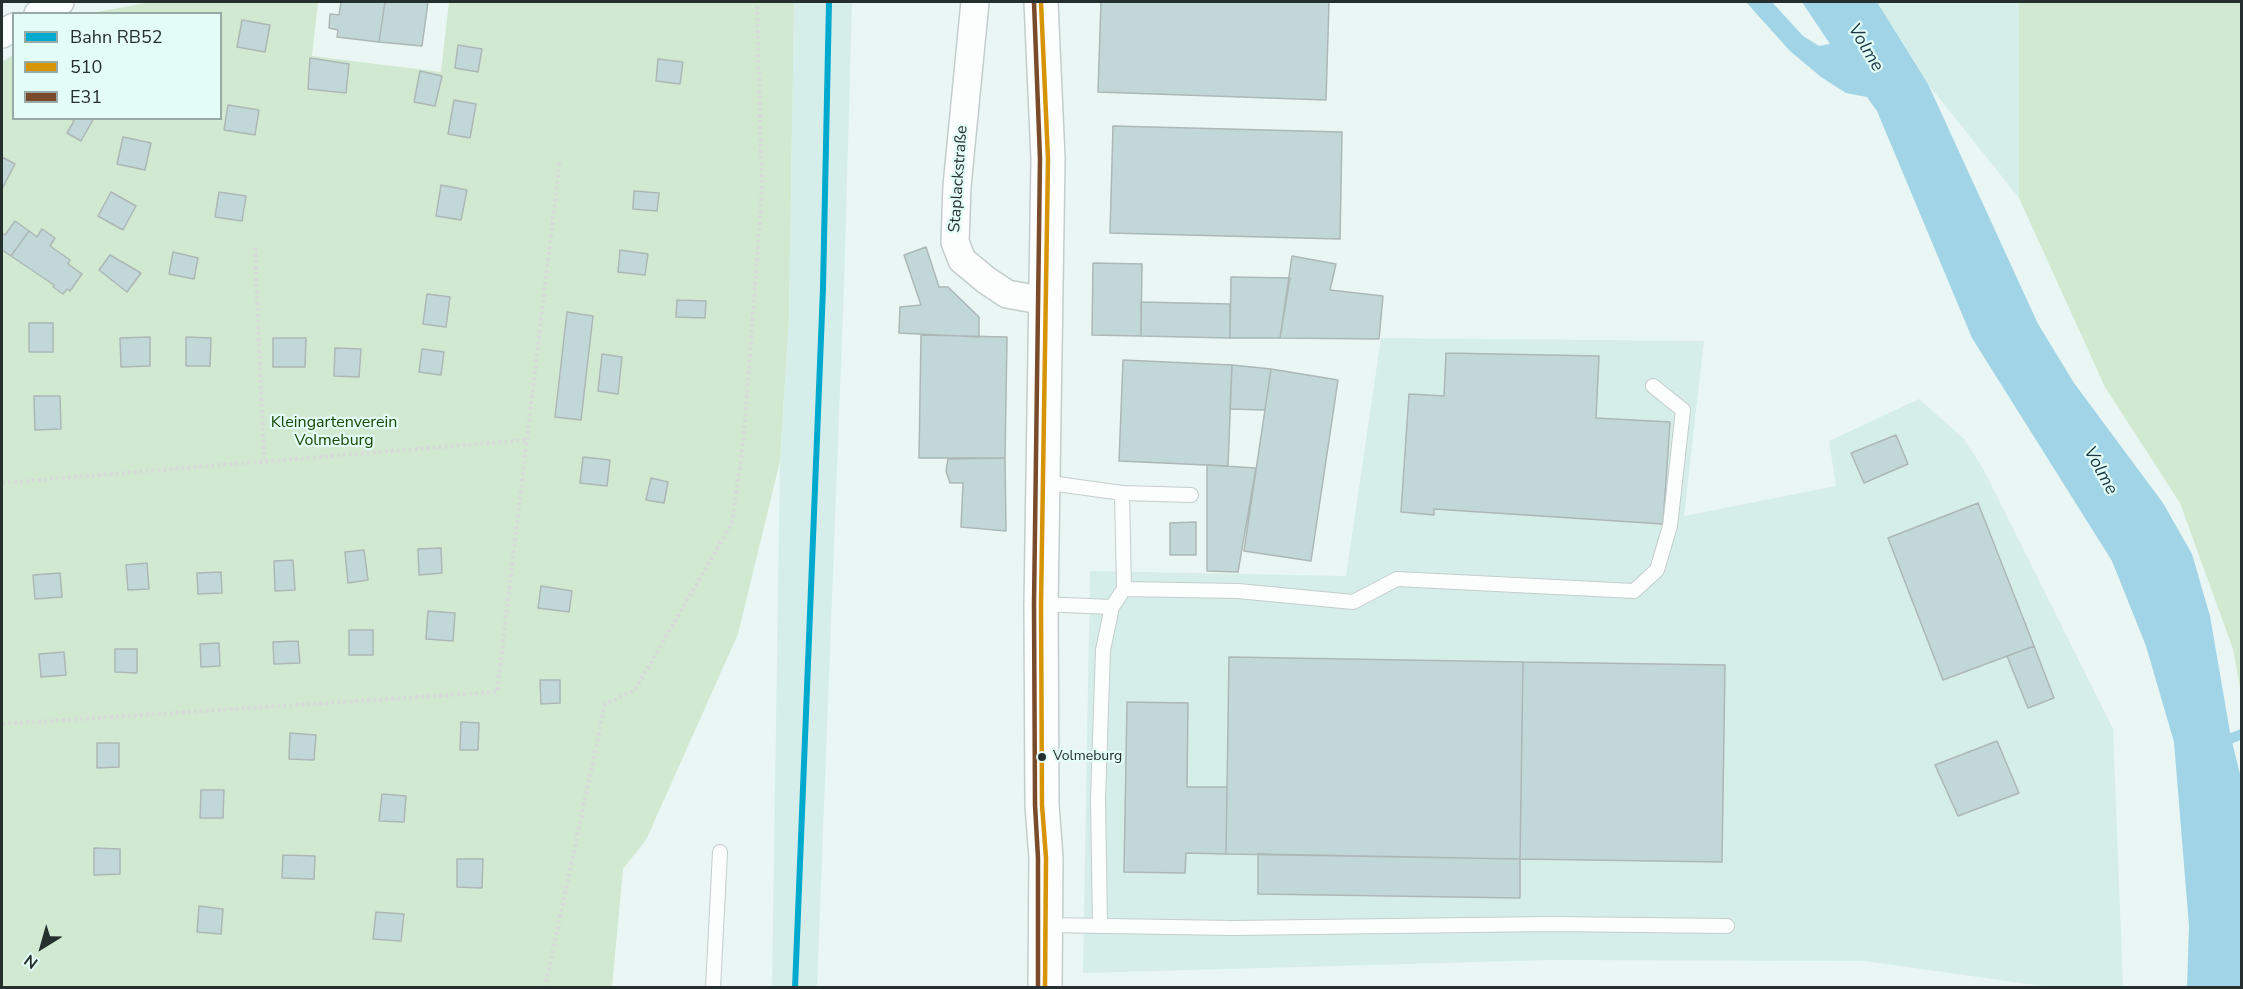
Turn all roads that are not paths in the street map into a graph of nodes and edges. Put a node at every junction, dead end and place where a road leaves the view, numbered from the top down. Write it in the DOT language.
graph roads {
  1 [pos="60,2"];
  2 [pos="975,2"];
  3 [pos="1041,2"];
  4 [pos="42,12"];
  5 [pos="1045,301"];
  6 [pos="1653,386"];
  7 [pos="1043,482"];
  8 [pos="1122,493"];
  9 [pos="1191,495"];
  10 [pos="1124,590"];
  11 [pos="1041,604"];
  12 [pos="1112,607"];
  13 [pos="720,852"];
  14 [pos="1046,925"];
  15 [pos="1100,925"];
  16 [pos="1727,926"];
  17 [pos="713,987"];
  18 [pos="1045,987"];
  1 -- 4 [label="street"];
  2 -- 5 [label="street, Staplackstraße"];
  3 -- 5 [label="street"];
  5 -- 7 [label="street"];
  6 -- 10 [label="lane"];
  7 -- 8 [label="lane"];
  7 -- 11 [label="street"];
  8 -- 9 [label="lane"];
  8 -- 10 [label="lane"];
  10 -- 12 [label="lane"];
  11 -- 12 [label="lane"];
  11 -- 14 [label="street"];
  12 -- 15 [label="lane"];
  13 -- 17 [label="lane"];
  14 -- 15 [label="lane"];
  14 -- 18 [label="street"];
  15 -- 16 [label="lane"];
}
